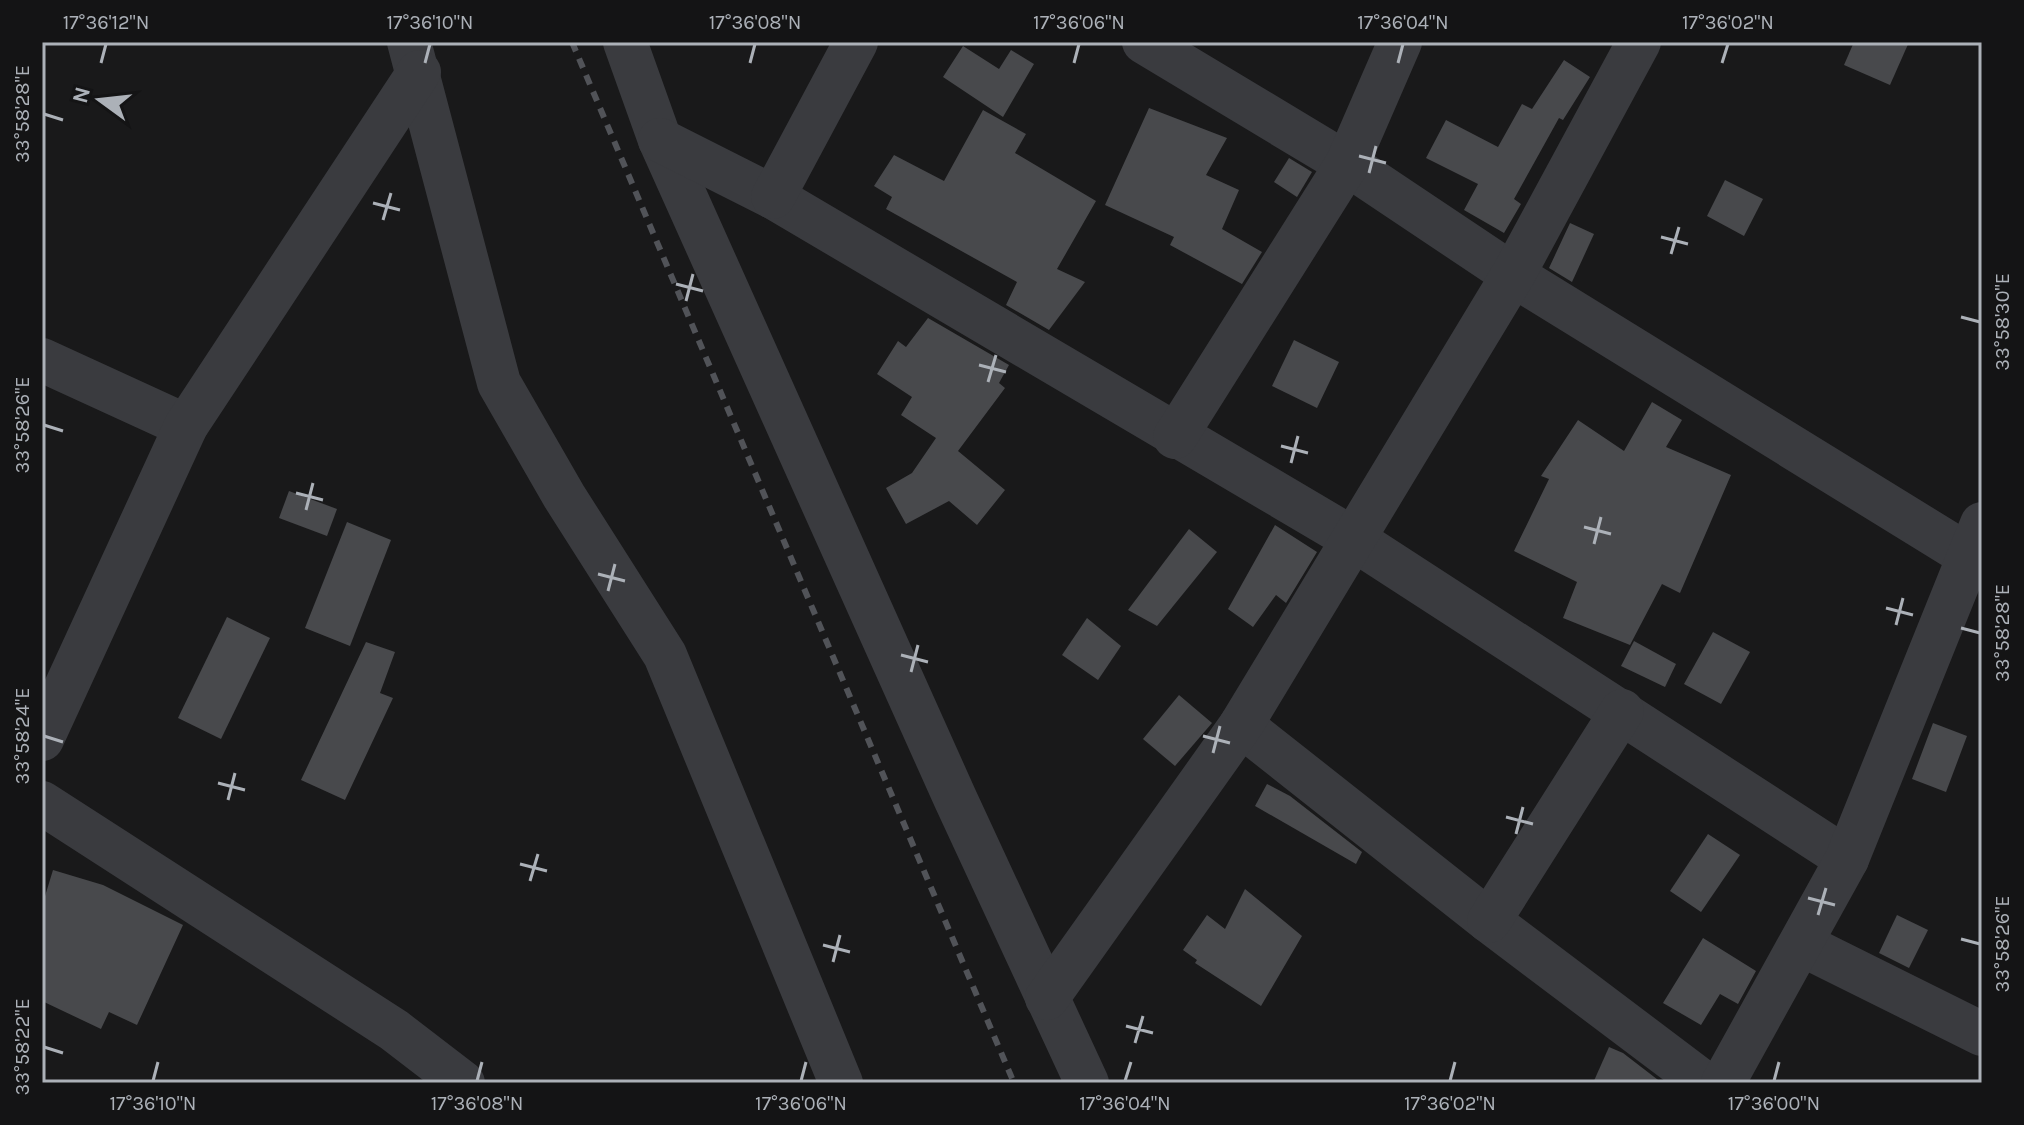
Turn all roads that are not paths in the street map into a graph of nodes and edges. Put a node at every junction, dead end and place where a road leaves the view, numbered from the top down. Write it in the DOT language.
graph roads {
  1 [pos="856,42"];
  2 [pos="1144,42"];
  3 [pos="1400,42"];
  4 [pos="1639,42"];
  5 [pos="628,45"];
  6 [pos="414,57"];
  7 [pos="660,140"];
  8 [pos="1347,164"];
  9 [pos="773,197"];
  10 [pos="1513,275"];
  11 [pos="42,360"];
  12 [pos="186,426"];
  13 [pos="1175,437"];
  14 [pos="1355,540"];
  15 [pos="1977,548"];
  16 [pos="1622,711"];
  17 [pos="1241,725"];
  18 [pos="42,739"];
  19 [pos="42,803"];
  20 [pos="1847,859"];
  21 [pos="1489,921"];
  22 [pos="1801,944"];
  23 [pos="1047,998"];
  24 [pos="1982,1034"];
  25 [pos="463,1083"];
  26 [pos="841,1083"];
  27 [pos="1087,1083"];
  28 [pos="1704,1083"];
  29 [pos="1723,1083"];
  1 -- 9 [label="street"];
  2 -- 8 [label="street"];
  3 -- 8 [label="street"];
  4 -- 10 [label="street"];
  5 -- 7 [label="street"];
  6 -- 12 [label="street"];
  6 -- 26 [label="street"];
  7 -- 9 [label="street"];
  7 -- 23 [label="street"];
  8 -- 10 [label="street"];
  8 -- 13 [label="street"];
  9 -- 13 [label="street"];
  10 -- 14 [label="street"];
  10 -- 15 [label="street"];
  11 -- 12 [label="street"];
  12 -- 18 [label="street"];
  13 -- 14 [label="street"];
  14 -- 16 [label="street"];
  14 -- 17 [label="street"];
  15 -- 20 [label="street"];
  16 -- 20 [label="street"];
  16 -- 21 [label="street"];
  17 -- 21 [label="street"];
  17 -- 23 [label="street"];
  19 -- 25 [label="street"];
  20 -- 22 [label="street"];
  21 -- 28 [label="street"];
  22 -- 24 [label="street"];
  22 -- 29 [label="street"];
  23 -- 27 [label="street"];
}
